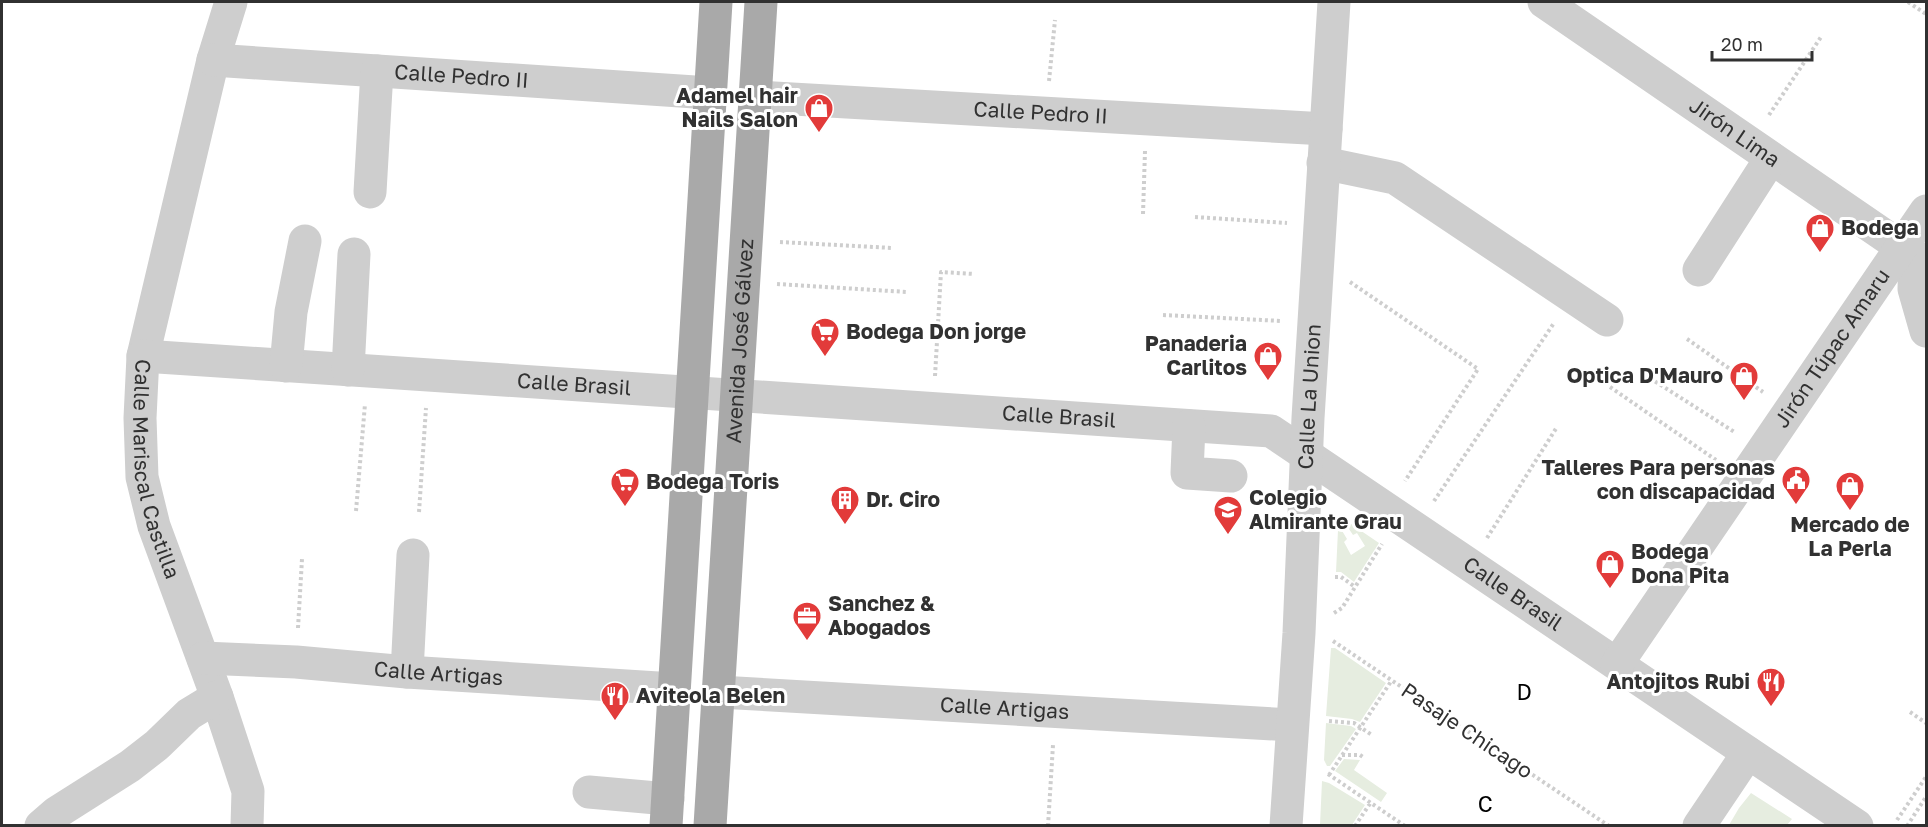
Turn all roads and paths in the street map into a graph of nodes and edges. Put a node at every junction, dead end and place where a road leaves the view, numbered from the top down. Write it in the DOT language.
graph roads {
  1 [pos="231,2"];
  2 [pos="716,2"];
  3 [pos="761,2"];
  4 [pos="1334,2"];
  5 [pos="1544,2"];
  6 [pos="1908,2"];
  7 [pos="1926,14"];
  8 [pos="1055,20"];
  9 [pos="1821,37"];
  10 [pos="213,60"];
  11 [pos="377,71"];
  12 [pos="1049,85"];
  13 [pos="710,93"];
  14 [pos="756,97"];
  15 [pos="1326,129"];
  16 [pos="1146,140"];
  17 [pos="1760,151"];
  18 [pos="1323,163"];
  19 [pos="370,192"];
  20 [pos="1926,211"];
  21 [pos="1143,214"];
  22 [pos="1195,217"];
  23 [pos="1289,223"];
  24 [pos="305,242"];
  25 [pos="779,242"];
  26 [pos="893,248"];
  27 [pos="354,254"];
  28 [pos="1914,256"];
  29 [pos="1699,270"];
  30 [pos="974,274"];
  31 [pos="1349,281"];
  32 [pos="777,284"];
  33 [pos="907,292"];
  34 [pos="1163,315"];
  35 [pos="1607,320"];
  36 [pos="1286,321"];
  37 [pos="1554,322"];
  38 [pos="1926,331"];
  39 [pos="1687,339"];
  40 [pos="143,357"];
  41 [pos="286,366"];
  42 [pos="358,371"];
  43 [pos="1646,375"];
  44 [pos="428,376"];
  45 [pos="934,383"];
  46 [pos="1610,387"];
  47 [pos="692,393"];
  48 [pos="737,396"];
  49 [pos="1769,396"];
  50 [pos="1189,426"];
  51 [pos="1557,427"];
  52 [pos="1741,436"];
  53 [pos="1307,456"];
  54 [pos="1721,464"];
  55 [pos="1231,476"];
  56 [pos="1401,485"];
  57 [pos="356,511"];
  58 [pos="419,512"];
  59 [pos="1399,534"];
  60 [pos="1486,540"];
  61 [pos="413,555"];
  62 [pos="302,559"];
  63 [pos="1329,576"];
  64 [pos="1355,587"];
  65 [pos="1327,612"];
  66 [pos="1331,639"];
  67 [pos="203,658"];
  68 [pos="296,662"];
  69 [pos="1617,664"];
  70 [pos="407,672"];
  71 [pos="1392,680"];
  72 [pos="674,689"];
  73 [pos="719,692"];
  74 [pos="217,698"];
  75 [pos="1055,711"];
  76 [pos="1910,712"];
  77 [pos="1329,720"];
  78 [pos="1926,723"];
  79 [pos="1292,725"];
  80 [pos="1361,727"];
  81 [pos="1372,735"];
  82 [pos="1748,753"];
  83 [pos="1342,755"];
  84 [pos="1364,757"];
  85 [pos="1323,770"];
  86 [pos="1329,775"];
  87 [pos="1926,777"];
  88 [pos="589,792"];
  89 [pos="1926,797"];
  90 [pos="1371,802"];
  91 [pos="667,812"];
  92 [pos="1897,820"];
  93 [pos="41,825"];
  94 [pos="247,825"];
  95 [pos="711,825"];
  96 [pos="1048,825"];
  97 [pos="1286,825"];
  98 [pos="1355,825"];
  99 [pos="1405,825"];
  100 [pos="1609,825"];
  101 [pos="1699,825"];
  102 [pos="1857,825"];
  103 [pos="1907,825"];
  1 -- 10 [label="street, Calle Mariscal Castilla"];
  2 -- 13 [label="main road"];
  3 -- 14 [label="main road, Avenida José Gálvez"];
  4 -- 15 [label="street, Calle La Union"];
  5 -- 17 [label="street, Jirón Lima"];
  6 -- 7 [label="path"];
  8 -- 12 [label="path"];
  9 -- 17 [label="path"];
  10 -- 11 [label="street, Calle Pedro II"];
  10 -- 40 [label="street, Calle Mariscal Castilla"];
  11 -- 13 [label="street, Calle Pedro II"];
  11 -- 19 [label="street"];
  13 -- 47 [label="main road"];
  14 -- 15 [label="street, Calle Pedro II"];
  14 -- 48 [label="main road, Avenida José Gálvez"];
  15 -- 18 [label="street, Calle La Union"];
  16 -- 21 [label="path"];
  17 -- 28 [label="street, Jirón Lima"];
  17 -- 29 [label="street"];
  18 -- 35 [label="street"];
  18 -- 53 [label="street, Calle La Union"];
  20 -- 28 [label="street, Jirón Túpac Amaru"];
  22 -- 23 [label="path"];
  24 -- 41 [label="street"];
  25 -- 26 [label="path"];
  27 -- 42 [label="street"];
  28 -- 38 [label="street"];
  28 -- 69 [label="street, Jirón Túpac Amaru"];
  30 -- 45 [label="path"];
  31 -- 56 [label="path"];
  32 -- 33 [label="path"];
  34 -- 36 [label="path"];
  37 -- 59 [label="path"];
  39 -- 49 [label="path"];
  40 -- 41 [label="street, Calle Brasil"];
  40 -- 67 [label="street, Calle Mariscal Castilla"];
  41 -- 42 [label="street, Calle Brasil"];
  42 -- 44 [label="street, Calle Brasil"];
  42 -- 57 [label="path"];
  43 -- 52 [label="path"];
  44 -- 47 [label="street, Calle Brasil"];
  44 -- 58 [label="path"];
  46 -- 54 [label="path"];
  47 -- 48 [label="street, Calle Brasil"];
  47 -- 72 [label="main road"];
  48 -- 50 [label="street, Calle Brasil"];
  48 -- 73 [label="main road, Avenida José Gálvez"];
  50 -- 53 [label="street, Calle Brasil"];
  50 -- 55 [label="street"];
  51 -- 60 [label="path"];
  53 -- 59 [label="street, Calle Brasil"];
  53 -- 79 [label="street, Calle La Union"];
  59 -- 64 [label="path"];
  59 -- 69 [label="street, Calle Brasil"];
  61 -- 70 [label="street"];
  62 -- 68 [label="path"];
  63 -- 64 [label="path"];
  64 -- 65 [label="path"];
  66 -- 71 [label="path, Pasaje Chicago"];
  67 -- 68 [label="street, Calle Artigas"];
  67 -- 74 [label="street, Calle Mariscal Castilla"];
  68 -- 70 [label="street, Calle Artigas"];
  69 -- 82 [label="street, Calle Brasil"];
  70 -- 72 [label="street, Calle Artigas"];
  71 -- 80 [label="path"];
  71 -- 100 [label="path, Pasaje Chicago"];
  72 -- 91 [label="main road"];
  73 -- 75 [label="street, Calle Artigas"];
  73 -- 95 [label="main road, Avenida José Gálvez"];
  74 -- 93 [label="street"];
  74 -- 94 [label="street, Calle Mariscal Castilla"];
  75 -- 79 [label="street, Calle Artigas"];
  75 -- 96 [label="path"];
  76 -- 78 [label="path"];
  77 -- 80 [label="path"];
  79 -- 97 [label="street, Calle La Union"];
  80 -- 81 [label="path"];
  80 -- 83 [label="path"];
  82 -- 101 [label="street"];
  82 -- 102 [label="street, Calle Brasil"];
  83 -- 84 [label="path"];
  83 -- 86 [label="path"];
  85 -- 86 [label="path"];
  86 -- 90 [label="path"];
  87 -- 92 [label="path"];
  88 -- 91 [label="street"];
  89 -- 103 [label="path"];
  90 -- 98 [label="path"];
  90 -- 99 [label="path"];
}
